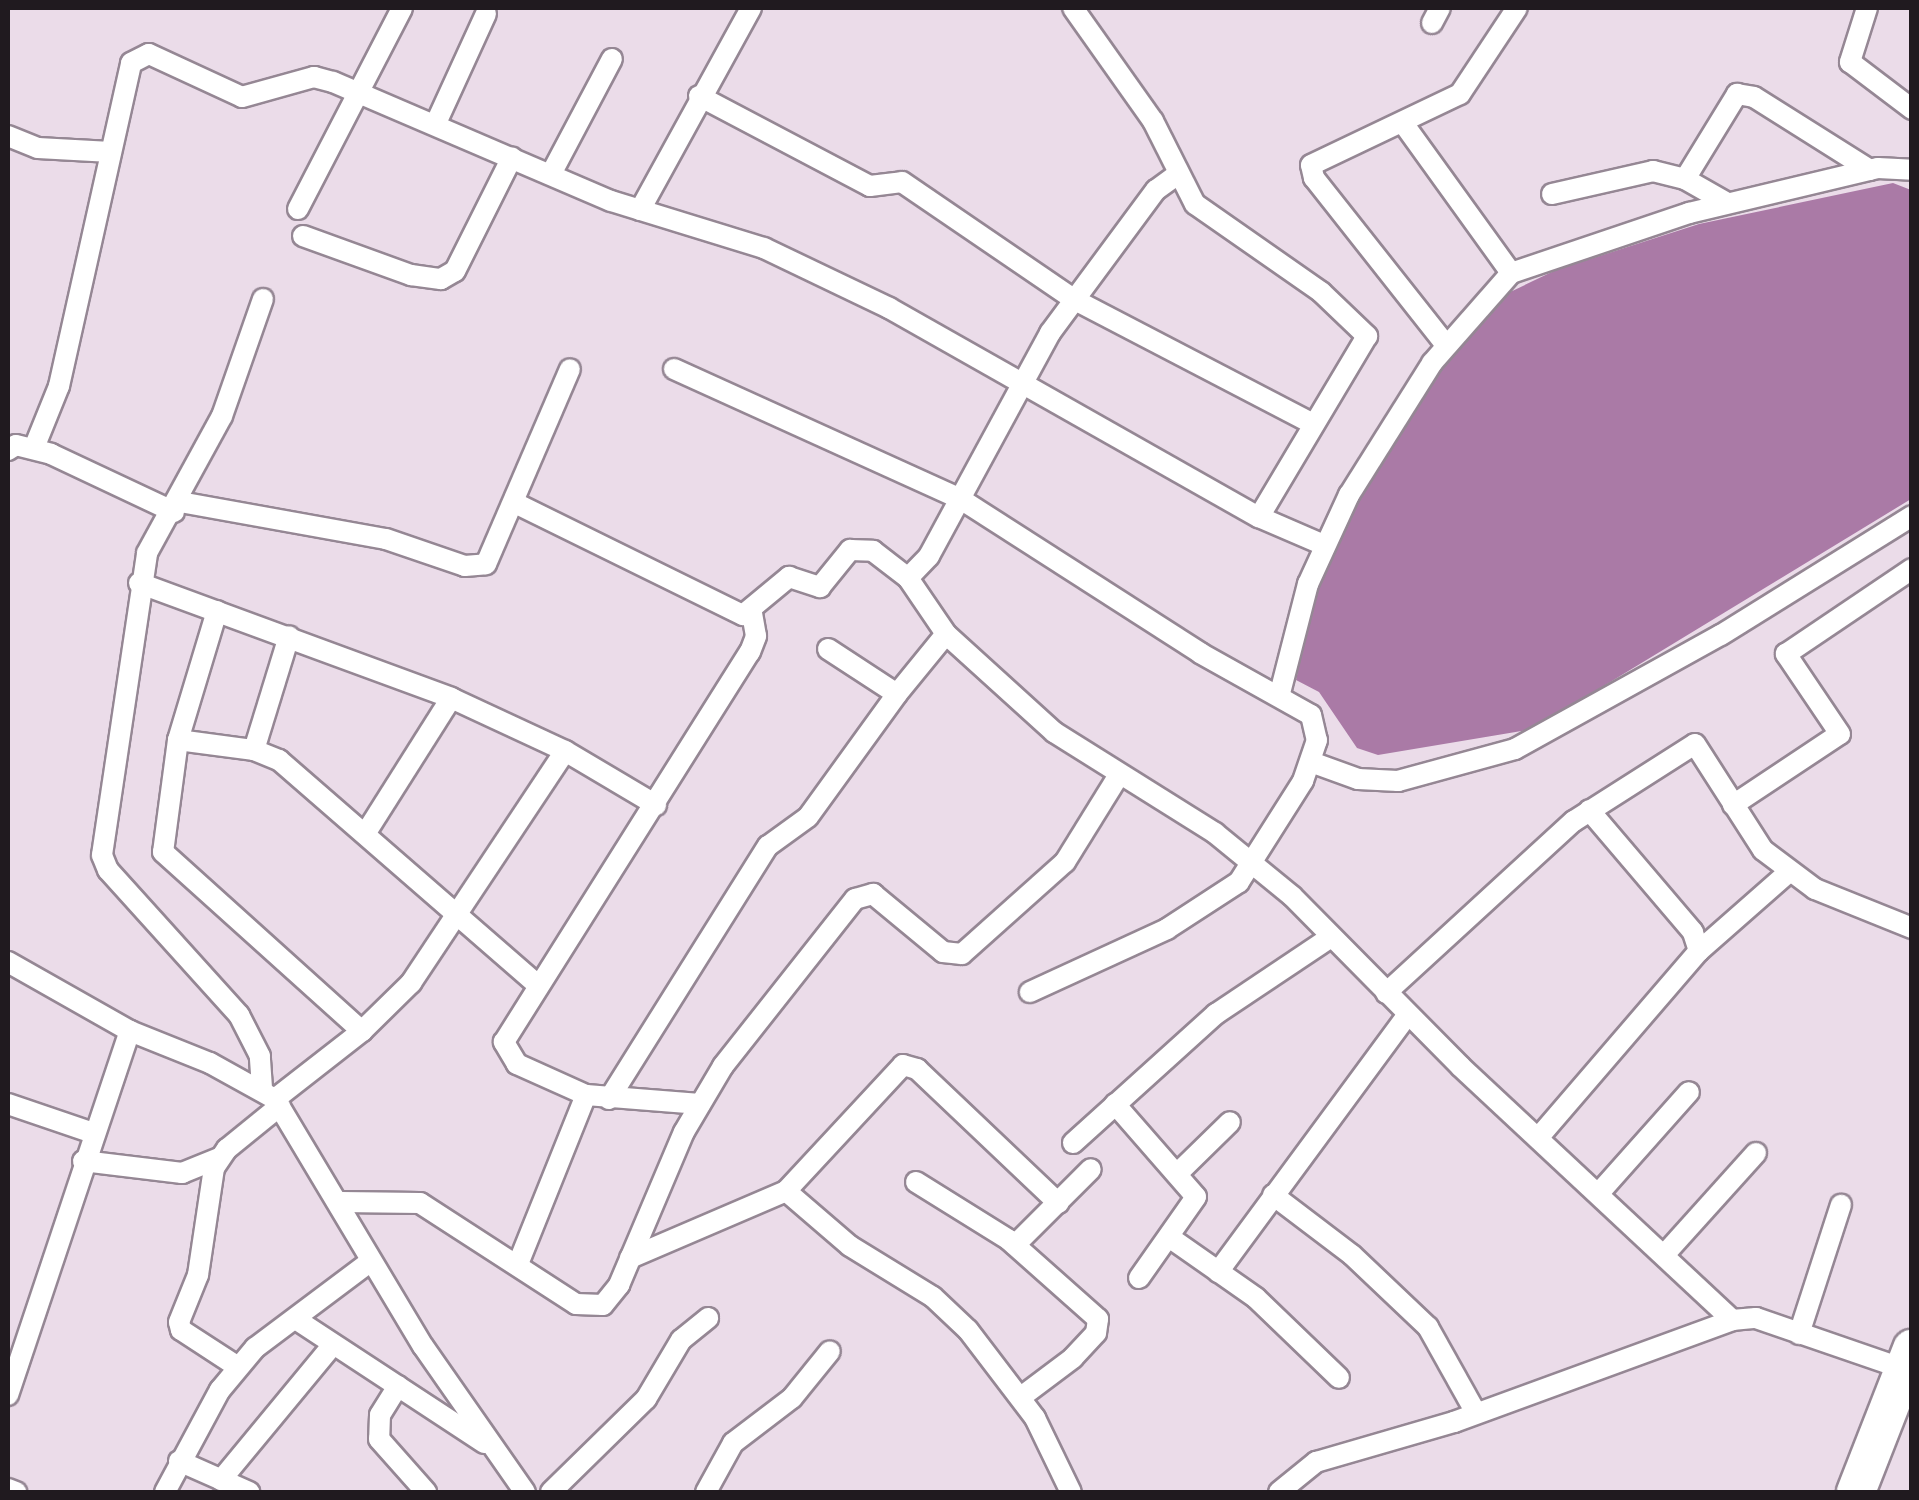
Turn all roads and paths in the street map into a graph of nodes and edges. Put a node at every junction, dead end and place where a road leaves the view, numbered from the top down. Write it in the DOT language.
graph roads {
  1 [pos="402,8"];
  2 [pos="752,8"];
  3 [pos="1073,8"];
  4 [pos="1517,8"];
  5 [pos="1868,8"];
  6 [pos="486,14"];
  7 [pos="612,59"];
  8 [pos="357,91"];
  9 [pos="699,96"];
  10 [pos="1912,109"];
  11 [pos="436,122"];
  12 [pos="1403,123"];
  13 [pos="8,136"];
  14 [pos="112,152"];
  15 [pos="512,157"];
  16 [pos="1870,170"];
  17 [pos="1912,170"];
  18 [pos="551,174"];
  19 [pos="1178,174"];
  20 [pos="1686,179"];
  21 [pos="1552,194"];
  22 [pos="1727,204"];
  23 [pos="298,208"];
  24 [pos="640,210"];
  25 [pos="302,236"];
  26 [pos="1511,272"];
  27 [pos="263,299"];
  28 [pos="1075,300"];
  29 [pos="1446,345"];
  30 [pos="570,369"];
  31 [pos="674,369"];
  32 [pos="1021,381"];
  33 [pos="1312,424"];
  34 [pos="34,448"];
  35 [pos="8,450"];
  36 [pos="959,498"];
  37 [pos="515,503"];
  38 [pos="177,507"];
  39 [pos="1912,516"];
  40 [pos="1259,517"];
  41 [pos="1324,544"];
  42 [pos="1912,569"];
  43 [pos="908,578"];
  44 [pos="139,583"];
  45 [pos="217,611"];
  46 [pos="752,614"];
  47 [pos="946,634"];
  48 [pos="289,636"];
  49 [pos="828,649"];
  50 [pos="1280,693"];
  51 [pos="897,694"];
  52 [pos="451,698"];
  53 [pos="178,740"];
  54 [pos="254,750"];
  55 [pos="566,751"];
  56 [pos="1310,762"];
  57 [pos="1118,778"];
  58 [pos="656,805"];
  59 [pos="1733,805"];
  60 [pos="1589,810"];
  61 [pos="366,832"];
  62 [pos="1254,864"];
  63 [pos="1788,872"];
  64 [pos="462,915"];
  65 [pos="1912,928"];
  66 [pos="1331,937"];
  67 [pos="1699,951"];
  68 [pos="8,962"];
  69 [pos="538,986"];
  70 [pos="1030,992"];
  71 [pos="1386,993"];
  72 [pos="1408,1014"];
  73 [pos="130,1031"];
  74 [pos="362,1031"];
  75 [pos="1689,1092"];
  76 [pos="586,1095"];
  77 [pos="272,1098"];
  78 [pos="609,1099"];
  79 [pos="8,1104"];
  80 [pos="700,1104"];
  81 [pos="1115,1104"];
  82 [pos="1230,1122"];
  83 [pos="93,1134"];
  84 [pos="1538,1138"];
  85 [pos="1073,1142"];
  86 [pos="1756,1153"];
  87 [pos="219,1158"];
  88 [pos="83,1161"];
  89 [pos="1092,1169"];
  90 [pos="1180,1172"];
  91 [pos="916,1182"];
  92 [pos="786,1191"];
  93 [pos="1599,1193"];
  94 [pos="1273,1195"];
  95 [pos="341,1202"];
  96 [pos="1058,1203"];
  97 [pos="1841,1205"];
  98 [pos="1169,1238"];
  99 [pos="1015,1245"];
  100 [pos="1666,1254"];
  101 [pos="630,1258"];
  102 [pos="371,1261"];
  103 [pos="518,1264"];
  104 [pos="1218,1272"];
  105 [pos="1139,1278"];
  106 [pos="708,1318"];
  107 [pos="298,1320"];
  108 [pos="1732,1320"];
  109 [pos="1800,1334"];
  110 [pos="332,1346"];
  111 [pos="830,1351"];
  112 [pos="1908,1359"];
  113 [pos="238,1367"];
  114 [pos="1339,1378"];
  115 [pos="398,1386"];
  116 [pos="8,1395"];
  117 [pos="1021,1397"];
  118 [pos="1912,1407"];
  119 [pos="1476,1413"];
  120 [pos="498,1452"];
  121 [pos="179,1460"];
  122 [pos="221,1480"];
  123 [pos="8,1488"];
  124 [pos="16,1492"];
  125 [pos="165,1492"];
  126 [pos="249,1492"];
  127 [pos="426,1492"];
  128 [pos="525,1492"];
  129 [pos="551,1492"];
  130 [pos="706,1492"];
  131 [pos="1072,1492"];
  132 [pos="1279,1492"];
  133 [pos="1856,1492"];
  134 [pos="1879,1492"];
  1 -- 8 [label="street"];
  2 -- 9 [label="street"];
  3 -- 19 [label="street"];
  4 -- 12 [label="street"];
  5 -- 10 [label="street"];
  6 -- 11 [label="street"];
  7 -- 18 [label="street"];
  8 -- 11 [label="street"];
  8 -- 14 [label="street"];
  8 -- 23 [label="street"];
  9 -- 24 [label="street"];
  9 -- 28 [label="street"];
  11 -- 15 [label="street"];
  12 -- 26 [label="street"];
  12 -- 29 [label="street"];
  13 -- 14 [label="street"];
  14 -- 34 [label="street"];
  15 -- 18 [label="street"];
  15 -- 25 [label="street"];
  16 -- 17 [label="street"];
  16 -- 20 [label="street"];
  16 -- 22 [label="street"];
  18 -- 24 [label="street"];
  19 -- 28 [label="street"];
  19 -- 33 [label="street"];
  20 -- 21 [label="street"];
  20 -- 22 [label="street"];
  22 -- 26 [label="street"];
  24 -- 32 [label="street"];
  26 -- 29 [label="street"];
  27 -- 38 [label="street"];
  28 -- 32 [label="street"];
  28 -- 33 [label="street"];
  29 -- 41 [label="street"];
  30 -- 37 [label="street"];
  31 -- 36 [label="street"];
  32 -- 36 [label="street"];
  32 -- 40 [label="street"];
  33 -- 40 [label="street"];
  34 -- 35 [label="street"];
  34 -- 38 [label="street"];
  36 -- 43 [label="street"];
  36 -- 50 [label="street"];
  37 -- 38 [label="street"];
  37 -- 46 [label="street"];
  38 -- 44 [label="street"];
  39 -- 56 [label="street"];
  40 -- 41 [label="street"];
  41 -- 50 [label="street"];
  42 -- 59 [label="street"];
  43 -- 46 [label="street"];
  43 -- 47 [label="street"];
  44 -- 45 [label="street"];
  44 -- 77 [label="street"];
  45 -- 48 [label="street"];
  45 -- 53 [label="street"];
  46 -- 58 [label="street"];
  47 -- 51 [label="street"];
  47 -- 57 [label="street"];
  48 -- 52 [label="street"];
  48 -- 54 [label="street"];
  49 -- 51 [label="street"];
  50 -- 56 [label="street"];
  51 -- 78 [label="street"];
  52 -- 55 [label="street"];
  52 -- 61 [label="street"];
  53 -- 54 [label="street"];
  53 -- 74 [label="street"];
  54 -- 61 [label="street"];
  55 -- 58 [label="street"];
  55 -- 64 [label="street"];
  56 -- 62 [label="street"];
  57 -- 62 [label="street"];
  57 -- 80 [label="street"];
  58 -- 69 [label="street"];
  59 -- 60 [label="street"];
  59 -- 63 [label="street"];
  60 -- 67 [label="street"];
  60 -- 71 [label="street"];
  61 -- 64 [label="street"];
  62 -- 66 [label="street"];
  62 -- 70 [label="street"];
  63 -- 65 [label="street"];
  63 -- 67 [label="street"];
  64 -- 69 [label="street"];
  64 -- 74 [label="street"];
  66 -- 71 [label="street"];
  66 -- 81 [label="street"];
  67 -- 84 [label="street"];
  68 -- 73 [label="street"];
  69 -- 76 [label="street"];
  71 -- 72 [label="street"];
  72 -- 84 [label="street"];
  72 -- 94 [label="street"];
  73 -- 77 [label="street"];
  73 -- 83 [label="street"];
  74 -- 77 [label="street"];
  75 -- 93 [label="street"];
  76 -- 78 [label="street"];
  76 -- 103 [label="street"];
  77 -- 87 [label="street"];
  77 -- 95 [label="street"];
  78 -- 80 [label="street"];
  79 -- 83 [label="street"];
  80 -- 101 [label="street"];
  81 -- 85 [label="street"];
  81 -- 90 [label="street"];
  82 -- 90 [label="street"];
  83 -- 88 [label="street"];
  84 -- 93 [label="street"];
  86 -- 100 [label="street"];
  87 -- 88 [label="street"];
  87 -- 113 [label="street"];
  88 -- 116 [label="street"];
  89 -- 96 [label="street"];
  90 -- 98 [label="street"];
  91 -- 99 [label="street"];
  92 -- 96 [label="street"];
  92 -- 101 [label="street"];
  92 -- 117 [label="street"];
  93 -- 100 [label="street"];
  94 -- 104 [label="street"];
  94 -- 119 [label="street"];
  95 -- 102 [label="street"];
  95 -- 103 [label="street"];
  96 -- 99 [label="street"];
  97 -- 109 [label="street"];
  98 -- 104 [label="street"];
  98 -- 105 [label="street"];
  99 -- 117 [label="street"];
  100 -- 108 [label="street"];
  101 -- 103 [label="street"];
  102 -- 107 [label="street"];
  102 -- 120 [label="street"];
  104 -- 114 [label="street"];
  106 -- 129 [label="street"];
  107 -- 110 [label="street"];
  107 -- 113 [label="street"];
  108 -- 109 [label="street"];
  108 -- 119 [label="street"];
  109 -- 112 [label="street"];
  110 -- 115 [label="street"];
  110 -- 122 [label="street"];
  111 -- 130 [label="street"];
  112 -- 133 [label="highway"];
  113 -- 121 [label="street"];
  115 -- 120 [label="street"];
  115 -- 127 [label="street"];
  117 -- 131 [label="street"];
  118 -- 134 [label="highway"];
  119 -- 132 [label="street"];
  120 -- 128 [label="street"];
  121 -- 122 [label="street"];
  121 -- 125 [label="street"];
  122 -- 126 [label="street"];
  123 -- 124 [label="street"];
}
